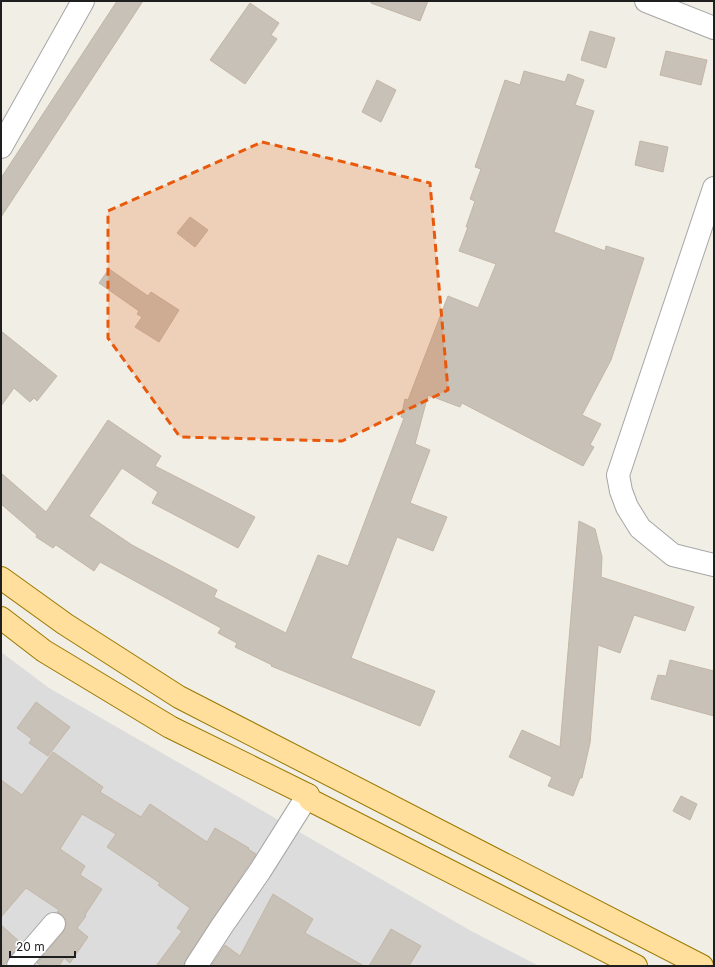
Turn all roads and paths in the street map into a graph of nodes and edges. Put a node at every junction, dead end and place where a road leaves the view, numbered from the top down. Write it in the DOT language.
graph roads {
  1 [pos="83,1"];
  2 [pos="646,1"];
  3 [pos="714,28"];
  4 [pos="1,147"];
  5 [pos="714,188"];
  6 [pos="714,565"];
  7 [pos="1,578"];
  8 [pos="1,618"];
  9 [pos="308,795"];
  10 [pos="54,924"];
  11 [pos="18,966"];
  12 [pos="196,966"];
  13 [pos="636,966"];
  14 [pos="702,966"];
  1 -- 4 [label="street"];
  2 -- 3 [label="street"];
  5 -- 6 [label="street"];
  7 -- 14 [label="main road"];
  8 -- 9 [label="main road"];
  9 -- 12 [label="street"];
  9 -- 13 [label="main road"];
  10 -- 11 [label="street"];
}
